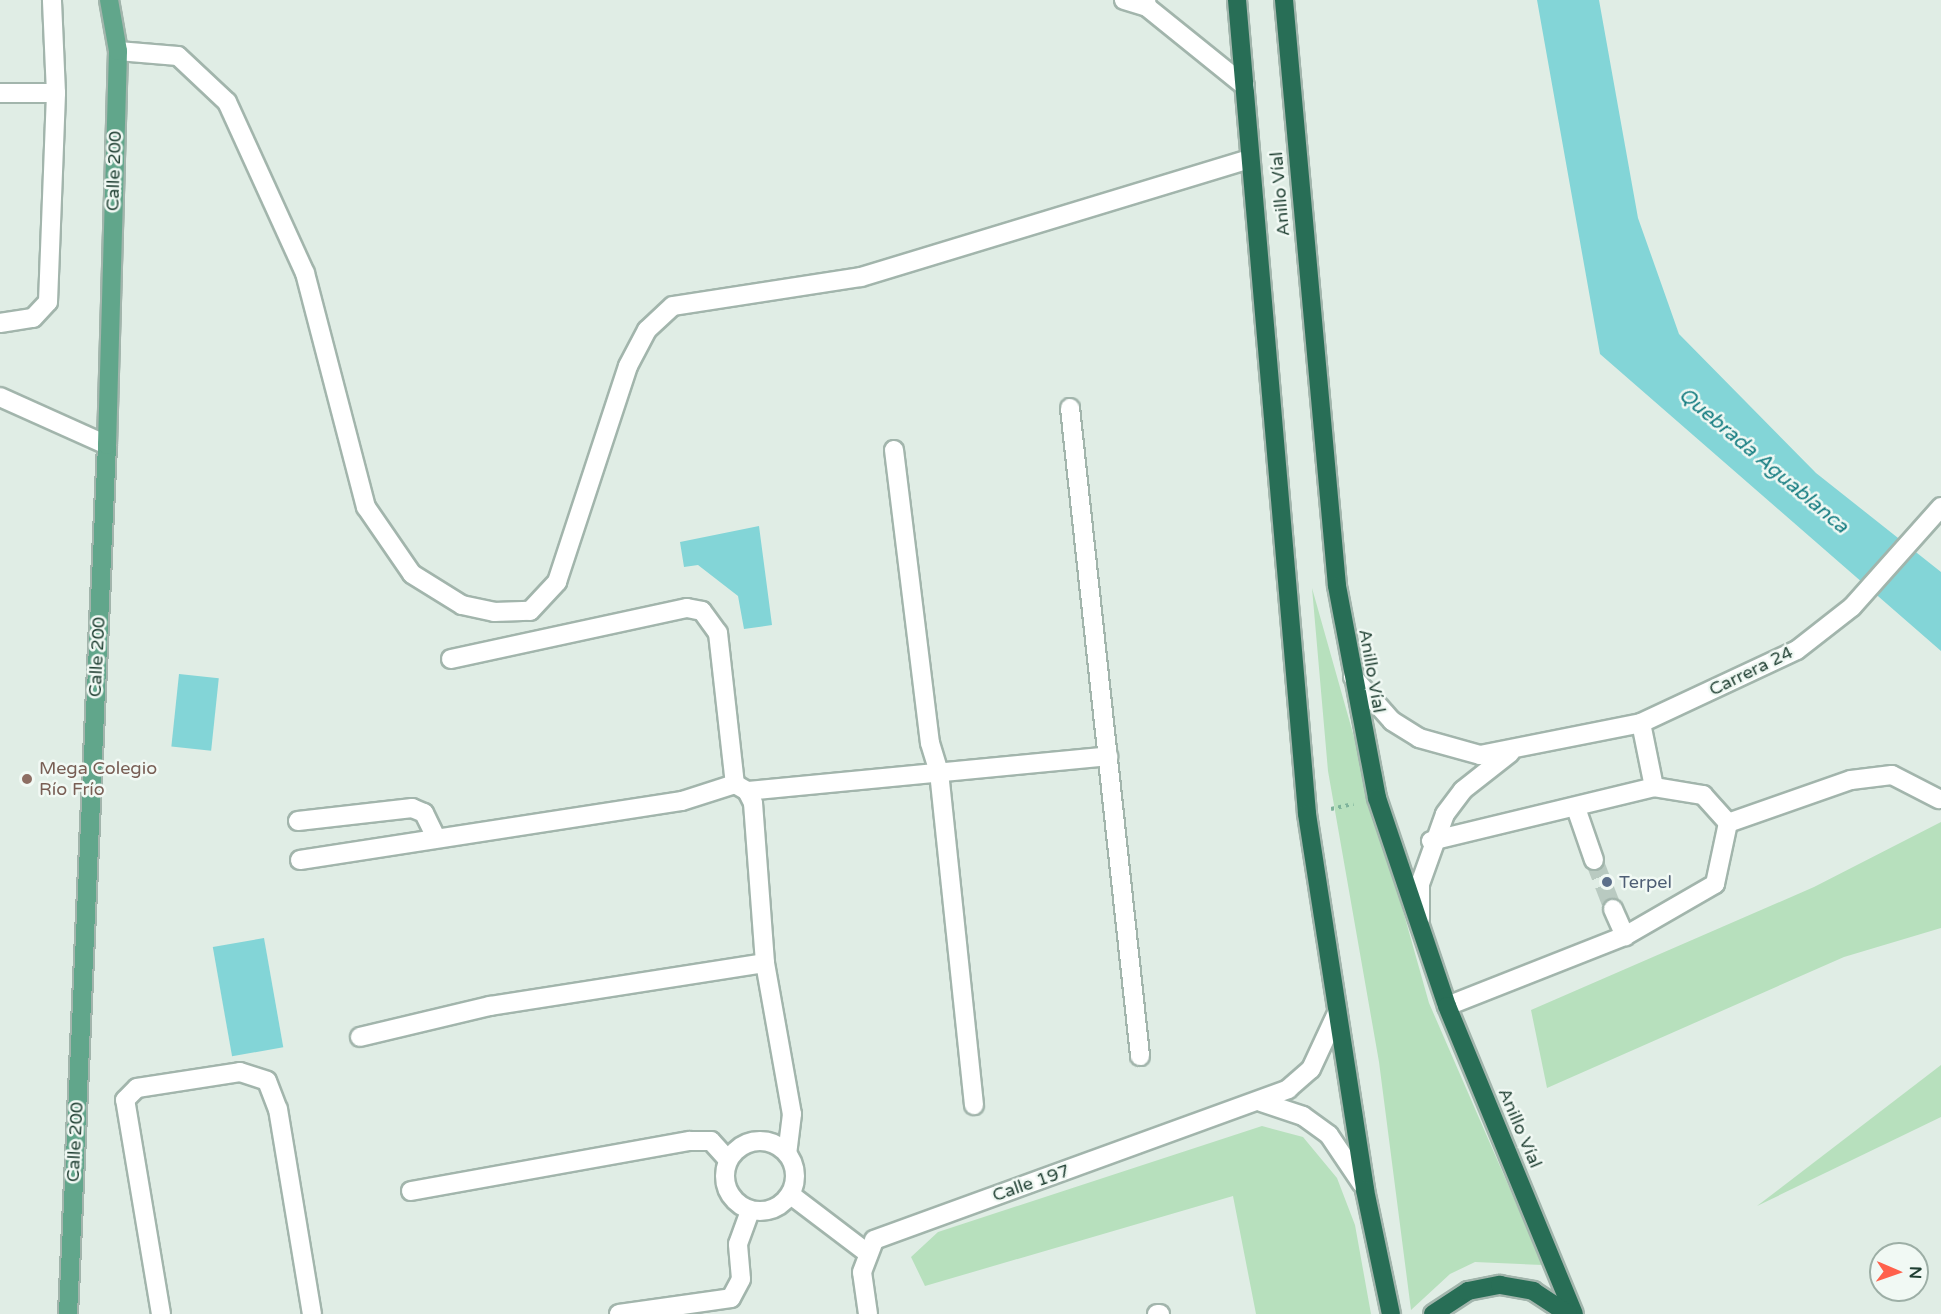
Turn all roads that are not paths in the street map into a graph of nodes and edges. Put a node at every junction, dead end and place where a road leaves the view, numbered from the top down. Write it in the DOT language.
graph roads {
  1 [pos="52,0"];
  2 [pos="109,0"];
  3 [pos="1124,0"];
  4 [pos="1237,0"];
  5 [pos="1284,0"];
  6 [pos="1147,3"];
  7 [pos="118,51"];
  8 [pos="1245,86"];
  9 [pos="0,93"];
  10 [pos="56,93"];
  11 [pos="1249,159"];
  12 [pos="0,323"];
  13 [pos="0,397"];
  14 [pos="1070,408"];
  15 [pos="107,445"];
  16 [pos="894,450"];
  17 [pos="1941,507"];
  18 [pos="451,659"];
  19 [pos="1350,673"];
  20 [pos="1641,723"];
  21 [pos="1511,753"];
  22 [pos="1108,756"];
  23 [pos="939,772"];
  24 [pos="741,787"];
  25 [pos="1654,787"];
  26 [pos="1939,799"];
  27 [pos="1576,808"];
  28 [pos="298,821"];
  29 [pos="1728,823"];
  30 [pos="436,838"];
  31 [pos="1431,841"];
  32 [pos="300,860"];
  33 [pos="1594,860"];
  34 [pos="1613,909"];
  35 [pos="1420,927"];
  36 [pos="1625,936"];
  37 [pos="765,963"];
  38 [pos="1447,1006"];
  39 [pos="1337,1012"];
  40 [pos="360,1037"];
  41 [pos="1140,1056"];
  42 [pos="1260,1102"];
  43 [pos="974,1105"];
  44 [pos="787,1153"];
  45 [pos="728,1160"];
  46 [pos="1365,1190"];
  47 [pos="411,1191"];
  48 [pos="791,1195"];
  49 [pos="750,1211"];
  50 [pos="866,1252"];
  51 [pos="68,1314"];
  52 [pos="161,1314"];
  53 [pos="312,1314"];
  54 [pos="619,1314"];
  55 [pos="868,1314"];
  56 [pos="1390,1314"];
  57 [pos="1433,1314"];
  58 [pos="1568,1314"];
  59 [pos="1575,1314"];
  1 -- 10 [label="street"];
  2 -- 7 [label="main road, Calle 200"];
  3 -- 6 [label="street"];
  4 -- 8 [label="highway, Anillo Víal"];
  5 -- 19 [label="highway, Anillo Víal"];
  6 -- 8 [label="street"];
  7 -- 11 [label="street"];
  7 -- 15 [label="main road, Calle 200"];
  8 -- 11 [label="highway, Anillo Víal"];
  9 -- 10 [label="street"];
  10 -- 12 [label="street"];
  11 -- 39 [label="highway, Anillo Víal"];
  13 -- 15 [label="street"];
  14 -- 22 [label="street"];
  15 -- 51 [label="main road, Calle 200"];
  16 -- 23 [label="street"];
  17 -- 20 [label="street, Carrera 24"];
  18 -- 24 [label="street"];
  19 -- 21 [label="street, Carrera 24"];
  19 -- 35 [label="highway, Anillo Víal"];
  20 -- 21 [label="street, Carrera 24"];
  20 -- 25 [label="street"];
  21 -- 31 [label="street, Carrera 24"];
  22 -- 23 [label="street"];
  22 -- 41 [label="street"];
  23 -- 24 [label="street"];
  23 -- 43 [label="street"];
  24 -- 30 [label="street"];
  24 -- 37 [label="street"];
  25 -- 27 [label="street"];
  25 -- 29 [label="street"];
  26 -- 29 [label="street"];
  27 -- 31 [label="street"];
  27 -- 33 [label="street"];
  28 -- 30 [label="street"];
  29 -- 36 [label="street"];
  30 -- 32 [label="street"];
  31 -- 35 [label="street, Carrera 24"];
  34 -- 36 [label="street"];
  35 -- 38 [label="highway, Anillo Víal"];
  36 -- 38 [label="street"];
  37 -- 40 [label="street"];
  37 -- 44 [label="street"];
  38 -- 59 [label="highway, Anillo Víal"];
  39 -- 42 [label="street, Calle 197"];
  39 -- 46 [label="highway, Anillo Víal"];
  42 -- 46 [label="street"];
  42 -- 50 [label="street, Calle 197"];
  44 -- 45 [label="street"];
  44 -- 48 [label="street"];
  45 -- 47 [label="street"];
  45 -- 49 [label="street"];
  46 -- 56 [label="highway, Anillo Víal"];
  48 -- 49 [label="street"];
  48 -- 50 [label="street"];
  49 -- 54 [label="street"];
  50 -- 55 [label="street"];
  52 -- 53 [label="street"];
  57 -- 58 [label="highway"];
}
